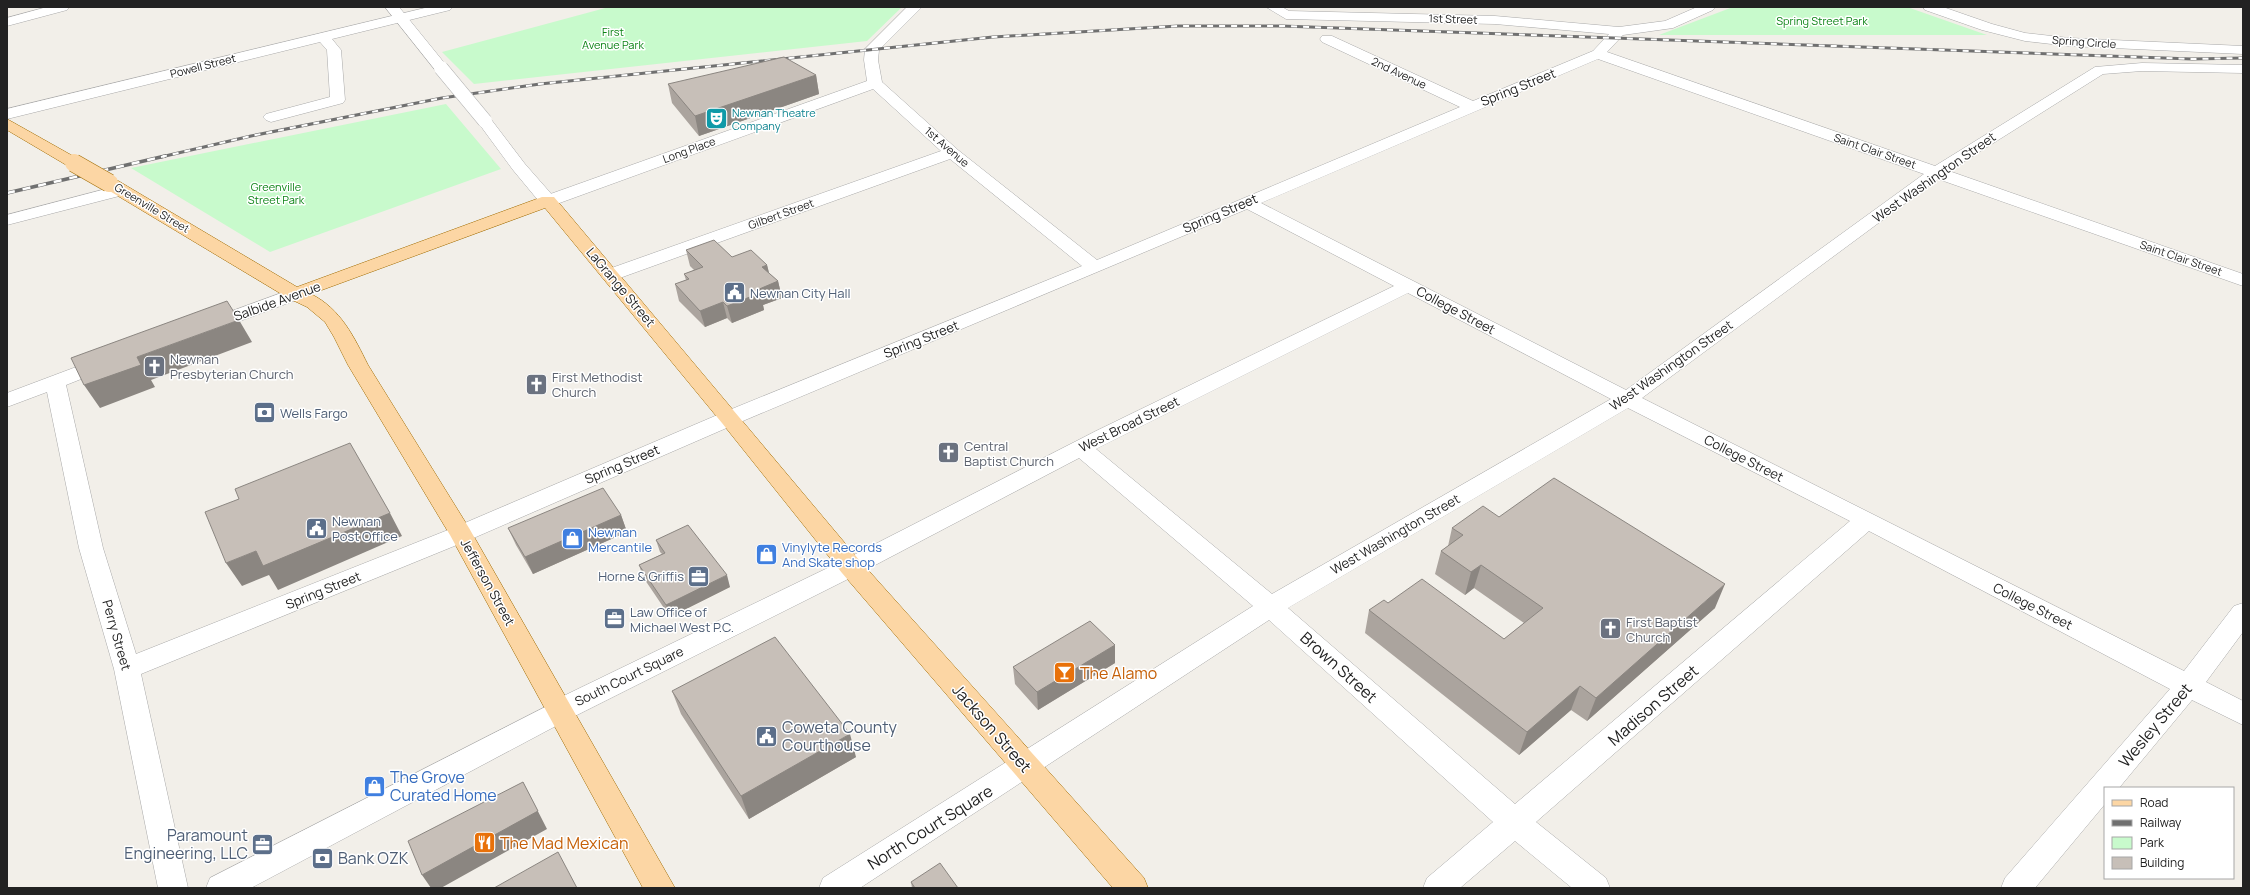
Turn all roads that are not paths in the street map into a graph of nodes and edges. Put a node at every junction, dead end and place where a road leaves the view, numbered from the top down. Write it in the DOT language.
graph roads {
  1 [pos="62,7"];
  2 [pos="445,7"];
  3 [pos="915,7"];
  4 [pos="1272,7"];
  5 [pos="1302,7"];
  6 [pos="1708,7"];
  7 [pos="1930,7"];
  8 [pos="395,12"];
  9 [pos="1286,15"];
  10 [pos="7,22"];
  11 [pos="1619,31"];
  12 [pos="323,36"];
  13 [pos="1328,39"];
  14 [pos="2243,50"];
  15 [pos="1598,54"];
  16 [pos="2243,69"];
  17 [pos="875,83"];
  18 [pos="1471,106"];
  19 [pos="7,114"];
  20 [pos="271,117"];
  21 [pos="7,124"];
  22 [pos="952,153"];
  23 [pos="1937,172"];
  24 [pos="115,186"];
  25 [pos="548,201"];
  26 [pos="1246,202"];
  27 [pos="7,220"];
  28 [pos="1095,267"];
  29 [pos="610,275"];
  30 [pos="2243,280"];
  31 [pos="332,281"];
  32 [pos="1410,285"];
  33 [pos="295,294"];
  34 [pos="332,318"];
  35 [pos="193,331"];
  36 [pos="128,355"];
  37 [pos="55,382"];
  38 [pos="7,400"];
  39 [pos="1627,400"];
  40 [pos="730,418"];
  41 [pos="1081,448"];
  42 [pos="1867,520"];
  43 [pos="461,534"];
  44 [pos="851,567"];
  45 [pos="1271,607"];
  46 [pos="2243,613"];
  47 [pos="128,669"];
  48 [pos="2188,686"];
  49 [pos="559,711"];
  50 [pos="2243,714"];
  51 [pos="1026,766"];
  52 [pos="1515,823"];
  53 [pos="173,888"];
  54 [pos="221,888"];
  55 [pos="660,888"];
  56 [pos="834,888"];
  57 [pos="1133,888"];
  58 [pos="1438,888"];
  59 [pos="1595,888"];
  60 [pos="2016,888"];
  1 -- 10 [label="street"];
  2 -- 8 [label="street, Powell Street"];
  3 -- 17 [label="street"];
  4 -- 9 [label="street"];
  5 -- 9 [label="street"];
  6 -- 11 [label="street"];
  7 -- 14 [label="street, Spring Circle"];
  8 -- 12 [label="street, Powell Street"];
  8 -- 25 [label="street, LaGrange Street, bridge"];
  9 -- 11 [label="street, 1st Street"];
  11 -- 15 [label="street, Spring Street"];
  12 -- 19 [label="street, Powell Street"];
  12 -- 20 [label="street"];
  13 -- 18 [label="street, 2nd Avenue"];
  15 -- 18 [label="street, Spring Street"];
  15 -- 23 [label="street, Saint Clair Street"];
  16 -- 23 [label="street, West Washington Street"];
  17 -- 22 [label="street, 1st Avenue"];
  17 -- 25 [label="street, Long Place"];
  18 -- 26 [label="street, Spring Street"];
  21 -- 24 [label="main road, Greenville Street, bridge"];
  22 -- 28 [label="street, 1st Avenue"];
  22 -- 29 [label="street, Gilbert Street"];
  23 -- 30 [label="street, Saint Clair Street"];
  23 -- 39 [label="street, West Washington Street"];
  24 -- 27 [label="street"];
  24 -- 33 [label="main road, Greenville Street"];
  25 -- 29 [label="main road, LaGrange Street"];
  25 -- 31 [label="main road, Salbide Avenue"];
  26 -- 28 [label="street, Spring Street"];
  26 -- 32 [label="street, College Street"];
  28 -- 40 [label="street, Spring Street"];
  29 -- 40 [label="main road, LaGrange Street"];
  31 -- 33 [label="main road, Salbide Avenue"];
  31 -- 34 [label="main road"];
  32 -- 39 [label="street, College Street"];
  32 -- 41 [label="street, West Broad Street"];
  33 -- 34 [label="main road, Jefferson Street"];
  33 -- 35 [label="street, Salbide Avenue"];
  34 -- 43 [label="main road, Jefferson Street"];
  36 -- 37 [label="street"];
  37 -- 38 [label="street"];
  37 -- 47 [label="street, Perry Street"];
  39 -- 42 [label="street, College Street"];
  39 -- 45 [label="street, West Washington Street"];
  40 -- 43 [label="street, Spring Street"];
  40 -- 44 [label="main road, LaGrange Street"];
  41 -- 44 [label="street, West Broad Street"];
  41 -- 45 [label="street, Brown Street"];
  42 -- 48 [label="street, College Street"];
  42 -- 52 [label="street, Madison Street"];
  43 -- 47 [label="street, Spring Street"];
  43 -- 49 [label="main road, Jefferson Street"];
  44 -- 49 [label="street, South Court Square"];
  44 -- 51 [label="main road, Jackson Street"];
  45 -- 51 [label="street, West Washington Street"];
  45 -- 52 [label="street, Brown Street"];
  46 -- 48 [label="street, Wesley Street"];
  47 -- 53 [label="street, Perry Street"];
  48 -- 50 [label="street, College Street"];
  48 -- 60 [label="street, Wesley Street"];
  49 -- 54 [label="street, South Court Square"];
  49 -- 55 [label="main road, Jefferson Street"];
  51 -- 56 [label="street, North Court Square"];
  51 -- 57 [label="main road, Jackson Street"];
  52 -- 58 [label="street, Madison Street"];
  52 -- 59 [label="street, Brown Street"];
}
